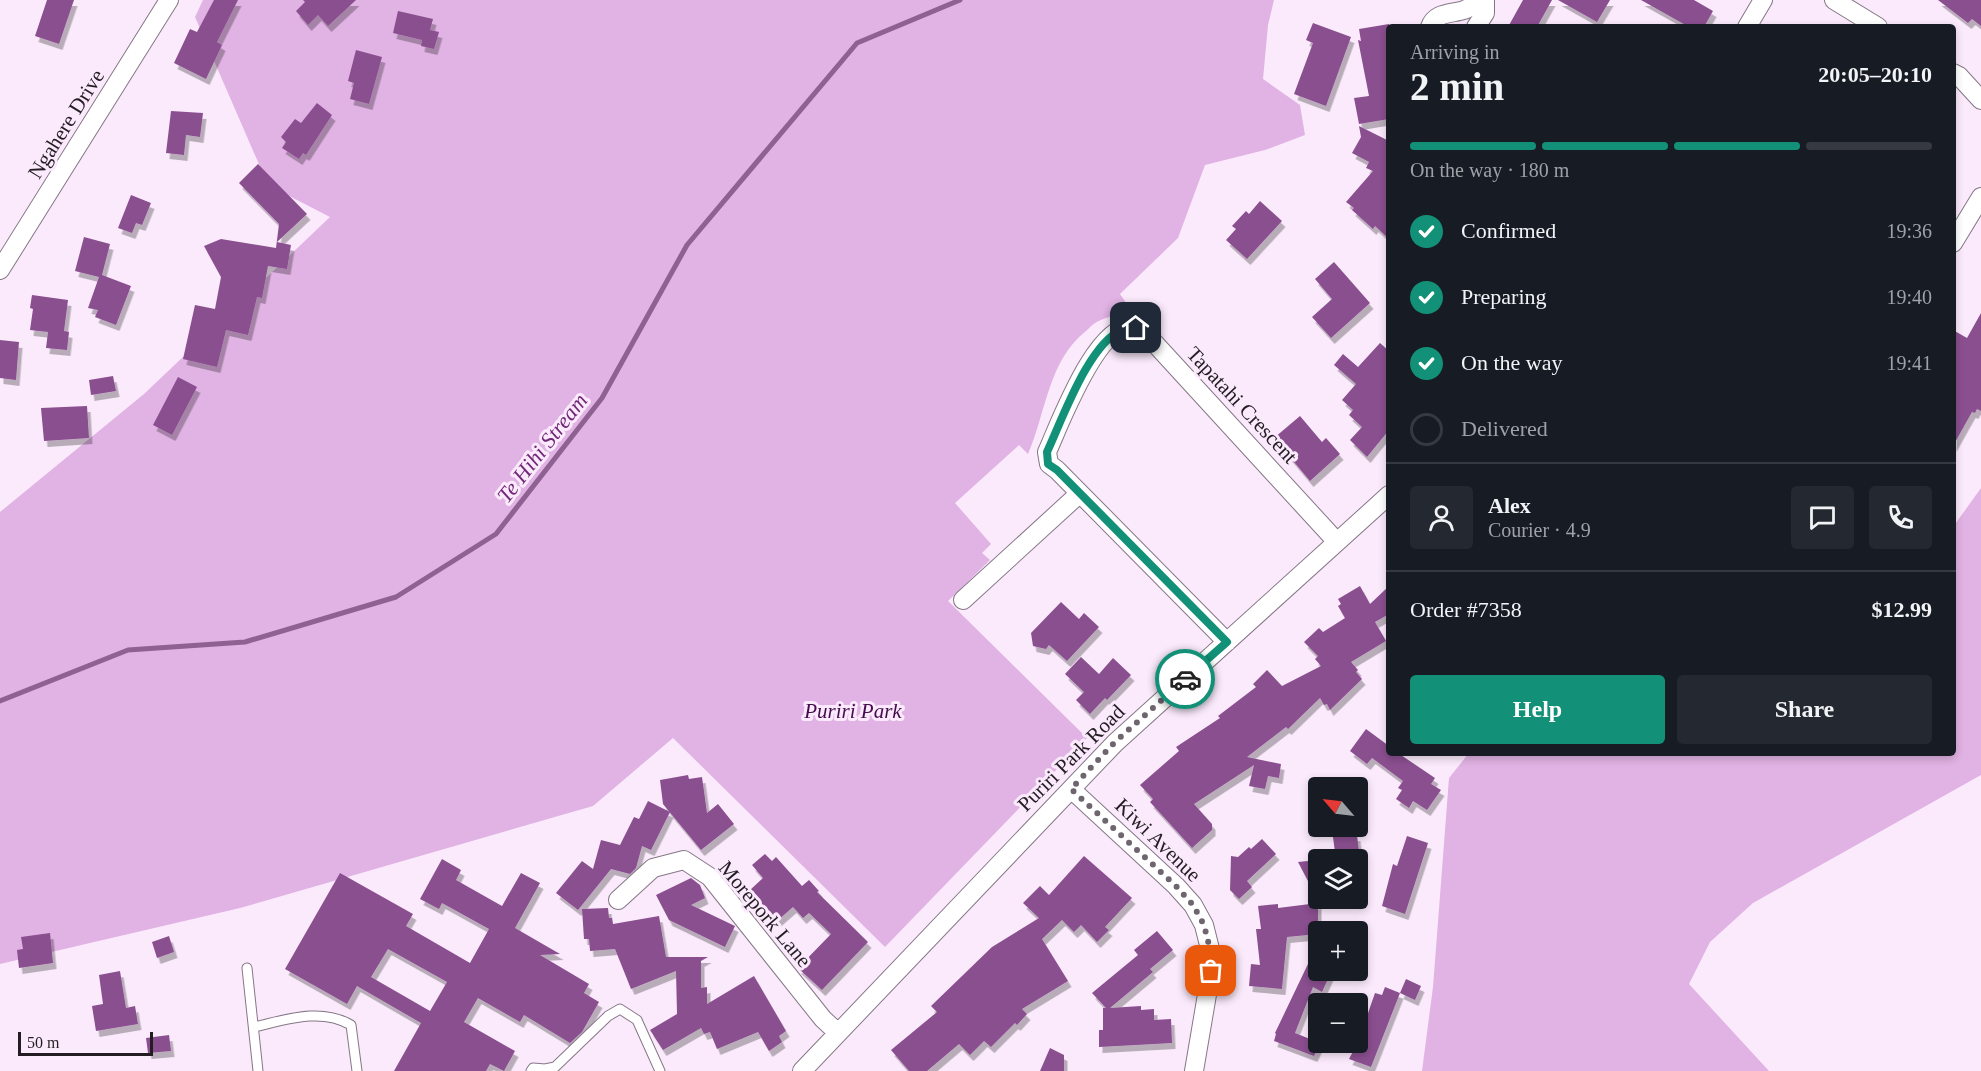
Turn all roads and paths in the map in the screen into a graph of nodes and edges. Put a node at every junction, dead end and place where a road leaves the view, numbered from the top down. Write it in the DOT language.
graph roads {
  1 [pos="169,0"];
  2 [pos="1483,0"];
  3 [pos="1763,0"];
  4 [pos="1834,0"];
  5 [pos="1431,24"];
  6 [pos="1478,24"];
  7 [pos="1749,24"];
  8 [pos="1873,24"];
  9 [pos="1956,75"];
  10 [pos="1981,100"];
  11 [pos="1981,197"];
  12 [pos="1956,238"];
  13 [pos="0,270"];
  14 [pos="1079,494"];
  15 [pos="1386,498"];
  16 [pos="1337,542"];
  17 [pos="963,600"];
  18 [pos="1227,642"];
  19 [pos="1071,789"];
  20 [pos="618,900"];
  21 [pos="247,968"];
  22 [pos="254,1028"];
  23 [pos="838,1033"];
  24 [pos="258,1071"];
  25 [pos="357,1071"];
  26 [pos="531,1071"];
  27 [pos="660,1071"];
  28 [pos="802,1071"];
  29 [pos="1194,1071"];
  1 -- 13 [label="street, Ngahere Drive"];
  2 -- 5 [label="street"];
  2 -- 6 [label="street"];
  3 -- 7 [label="street"];
  4 -- 8 [label="street"];
  9 -- 10 [label="street"];
  11 -- 12 [label="street"];
  14 -- 16 [label="street, Tapatahi Crescent"];
  14 -- 17 [label="street"];
  14 -- 18 [label="street, Tapatahi Crescent"];
  15 -- 16 [label="street, Puriri Park Road"];
  16 -- 18 [label="street, Puriri Park Road"];
  18 -- 19 [label="street, Puriri Park Road"];
  19 -- 23 [label="street, Puriri Park Road"];
  19 -- 29 [label="street, Kiwi Avenue"];
  20 -- 23 [label="street, Morepork Lane"];
  21 -- 22 [label="lane"];
  22 -- 24 [label="lane"];
  22 -- 25 [label="lane"];
  23 -- 28 [label="street, Puriri Park Road"];
  26 -- 27 [label="lane"];
}
